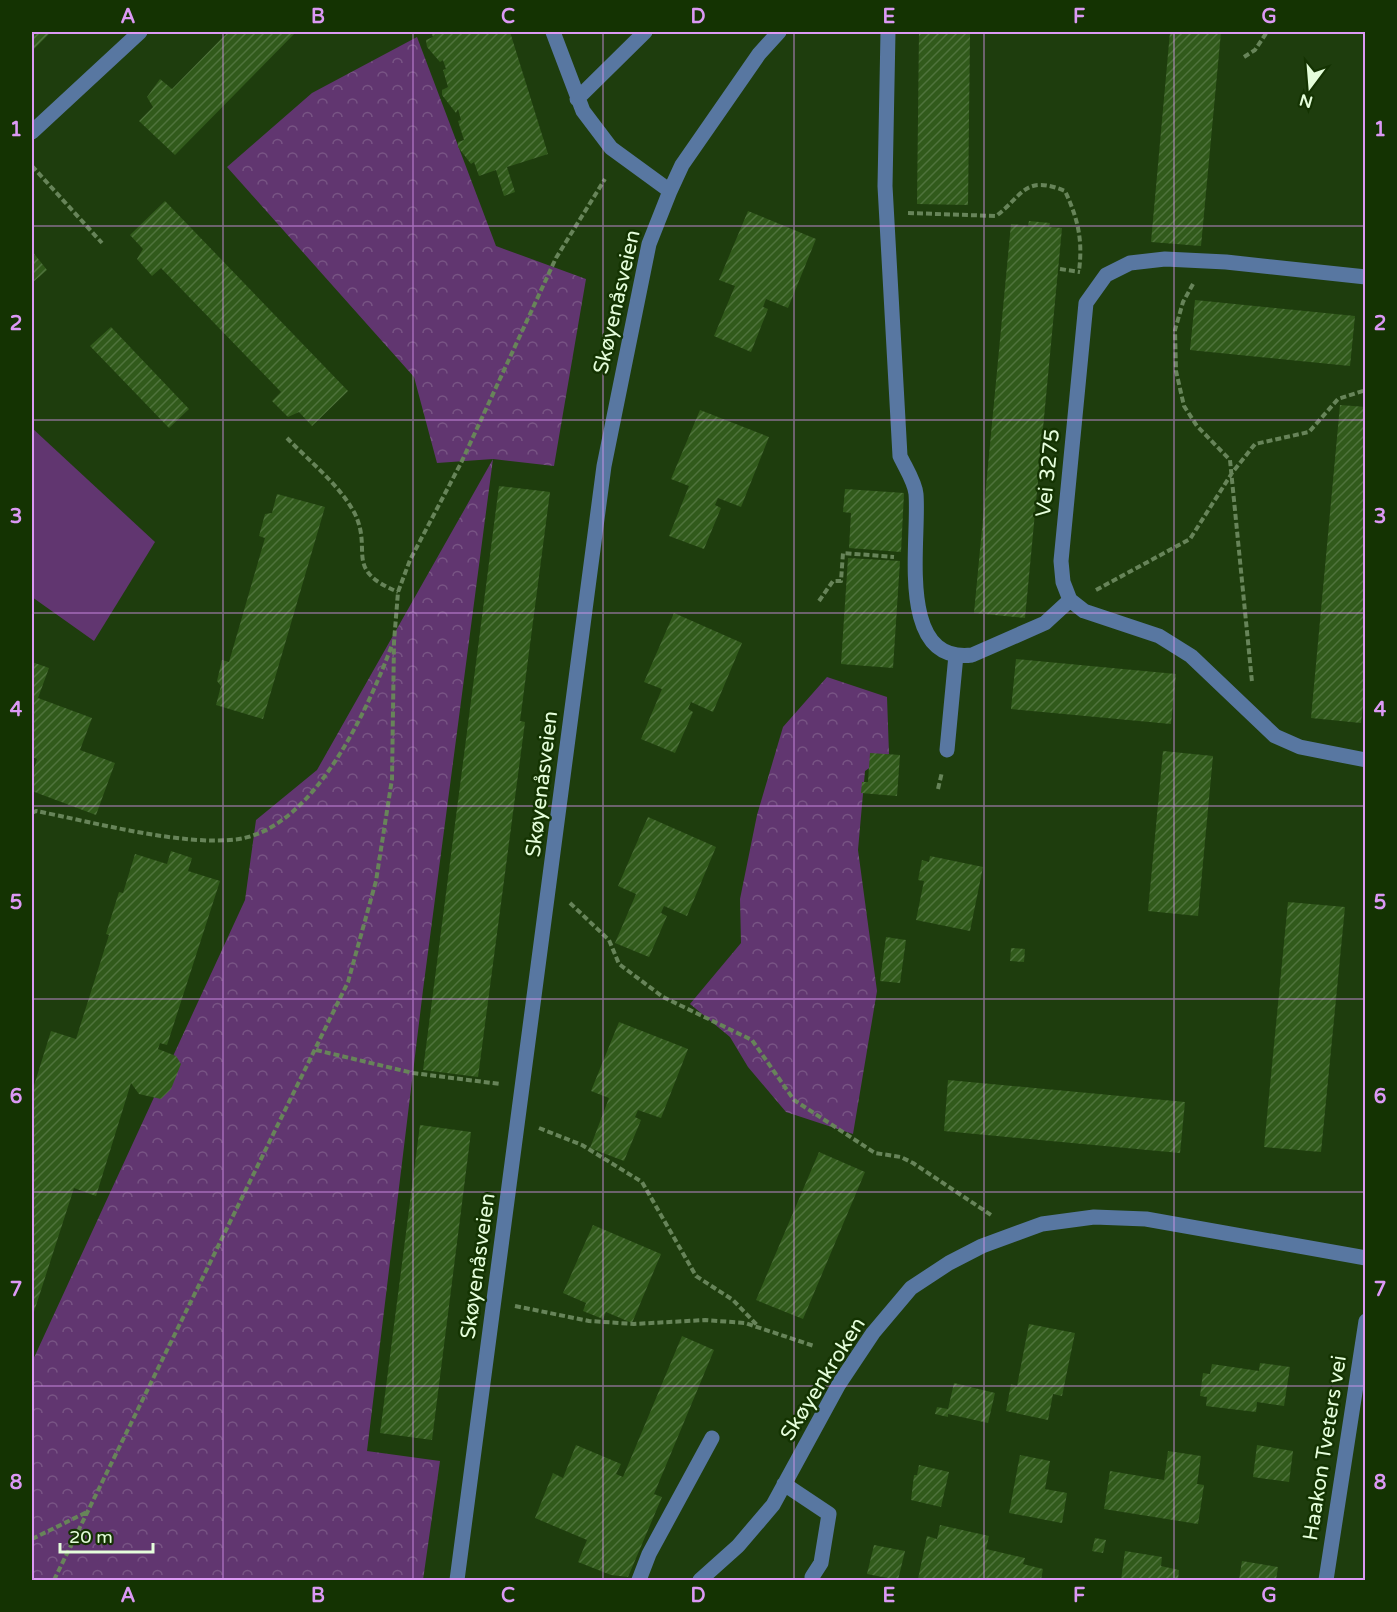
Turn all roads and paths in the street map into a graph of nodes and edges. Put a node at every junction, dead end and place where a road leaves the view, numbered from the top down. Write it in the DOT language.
graph roads {
  1 [pos="140,32"];
  2 [pos="553,32"];
  3 [pos="645,32"];
  4 [pos="778,32"];
  5 [pos="888,32"];
  6 [pos="1267,32"];
  7 [pos="1244,57"];
  8 [pos="577,99"];
  9 [pos="32,132"];
  10 [pos="32,166"];
  11 [pos="605,179"];
  12 [pos="670,191"];
  13 [pos="887,213"];
  14 [pos="102,243"];
  15 [pos="1201,260"];
  16 [pos="1079,272"];
  17 [pos="1365,277"];
  18 [pos="1365,390"];
  19 [pos="287,438"];
  20 [pos="1232,473"];
  21 [pos="897,557"];
  22 [pos="398,592"];
  23 [pos="819,601"];
  24 [pos="1073,602"];
  25 [pos="394,642"];
  26 [pos="956,655"];
  27 [pos="1252,716"];
  28 [pos="947,750"];
  29 [pos="1365,760"];
  30 [pos="32,813"];
  31 [pos="550,884"];
  32 [pos="315,1050"];
  33 [pos="501,1084"];
  34 [pos="519,1121"];
  35 [pos="991,1215"];
  36 [pos="1365,1258"];
  37 [pos="495,1302"];
  38 [pos="1365,1321"];
  39 [pos="758,1326"];
  40 [pos="814,1346"];
  41 [pos="712,1438"];
  42 [pos="784,1484"];
  43 [pos="87,1512"];
  44 [pos="32,1539"];
  45 [pos="812,1577"];
  46 [pos="54,1581"];
  47 [pos="457,1581"];
  48 [pos="639,1581"];
  49 [pos="700,1581"];
  50 [pos="1326,1581"];
  1 -- 9 [label="street"];
  2 -- 8 [label="street"];
  3 -- 8 [label="street"];
  4 -- 12 [label="street, Skøyenåsveien"];
  5 -- 13 [label="street"];
  6 -- 7 [label="path"];
  8 -- 12 [label="street"];
  10 -- 14 [label="path"];
  11 -- 22 [label="path"];
  12 -- 31 [label="street, Skøyenåsveien"];
  13 -- 16 [label="path"];
  13 -- 26 [label="street"];
  15 -- 17 [label="street, Vei 3275"];
  15 -- 20 [label="path"];
  15 -- 24 [label="street, Vei 3275"];
  18 -- 20 [label="path"];
  19 -- 22 [label="path"];
  20 -- 24 [label="path"];
  20 -- 27 [label="path"];
  21 -- 23 [label="path"];
  22 -- 25 [label="path"];
  24 -- 26 [label="street"];
  24 -- 27 [label="street"];
  25 -- 30 [label="path"];
  25 -- 32 [label="path"];
  26 -- 28 [label="street"];
  27 -- 29 [label="street"];
  31 -- 34 [label="street, Skøyenåsveien"];
  31 -- 35 [label="path"];
  32 -- 33 [label="path"];
  32 -- 43 [label="path"];
  34 -- 37 [label="street, Skøyenåsveien"];
  34 -- 39 [label="path"];
  36 -- 42 [label="street, Skøyenkroken"];
  37 -- 39 [label="path"];
  37 -- 47 [label="street, Skøyenåsveien"];
  38 -- 50 [label="street, Haakon Tveters vei"];
  39 -- 40 [label="path"];
  41 -- 48 [label="street"];
  42 -- 45 [label="street"];
  42 -- 49 [label="street, Skøyenkroken"];
  43 -- 44 [label="path"];
  43 -- 46 [label="path"];
}
